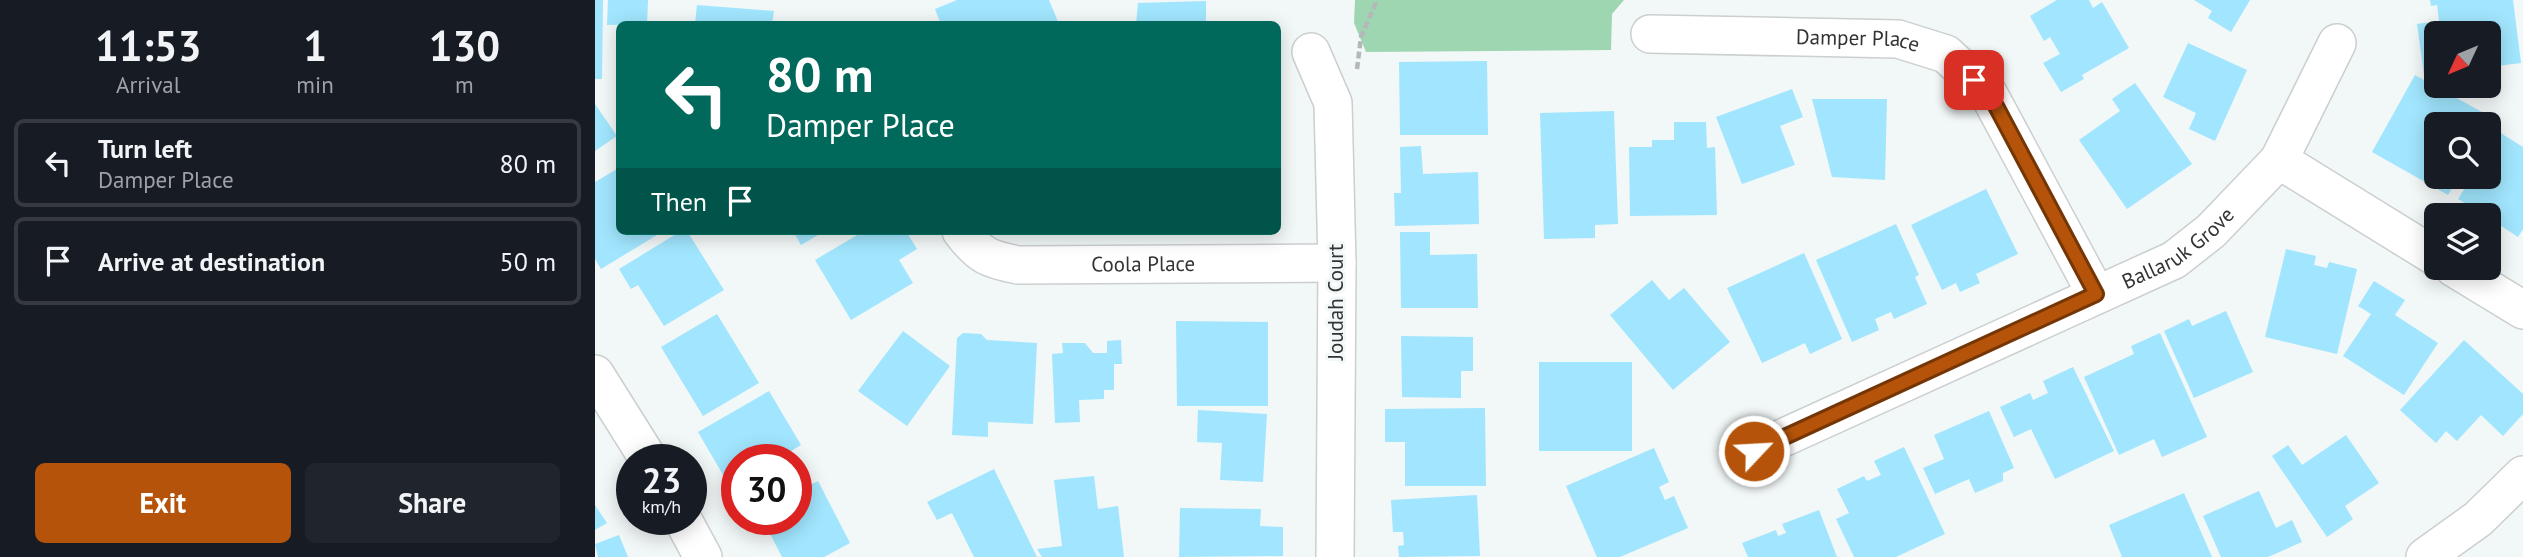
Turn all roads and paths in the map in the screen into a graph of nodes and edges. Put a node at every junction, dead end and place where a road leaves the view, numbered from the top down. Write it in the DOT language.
graph roads {
  1 [pos="1377,0"];
  2 [pos="1650,34"];
  3 [pos="2337,43"];
  4 [pos="1311,52"];
  5 [pos="1358,60"];
  6 [pos="2279,160"];
  7 [pos="964,235"];
  8 [pos="2424,250"];
  9 [pos="1337,263"];
  10 [pos="2474,280"];
  11 [pos="2096,294"];
  12 [pos="2523,310"];
  13 [pos="595,374"];
  14 [pos="639,444"];
  15 [pos="1754,451"];
  16 [pos="2523,475"];
  17 [pos="691,535"];
  18 [pos="703,557"];
  19 [pos="1335,557"];
  20 [pos="2425,557"];
  1 -- 5 [label="path"];
  2 -- 11 [label="street, Damper Place"];
  3 -- 6 [label="street, Ballaruk Grove"];
  4 -- 9 [label="street, Joudah Court"];
  6 -- 8 [label="street"];
  6 -- 11 [label="street, Ballaruk Grove"];
  7 -- 9 [label="street, Coola Place"];
  9 -- 19 [label="street, Joudah Court"];
  10 -- 12 [label="street"];
  11 -- 15 [label="street, Ballaruk Grove"];
  13 -- 14 [label="street"];
  16 -- 20 [label="street"];
  17 -- 18 [label="street"];
}
